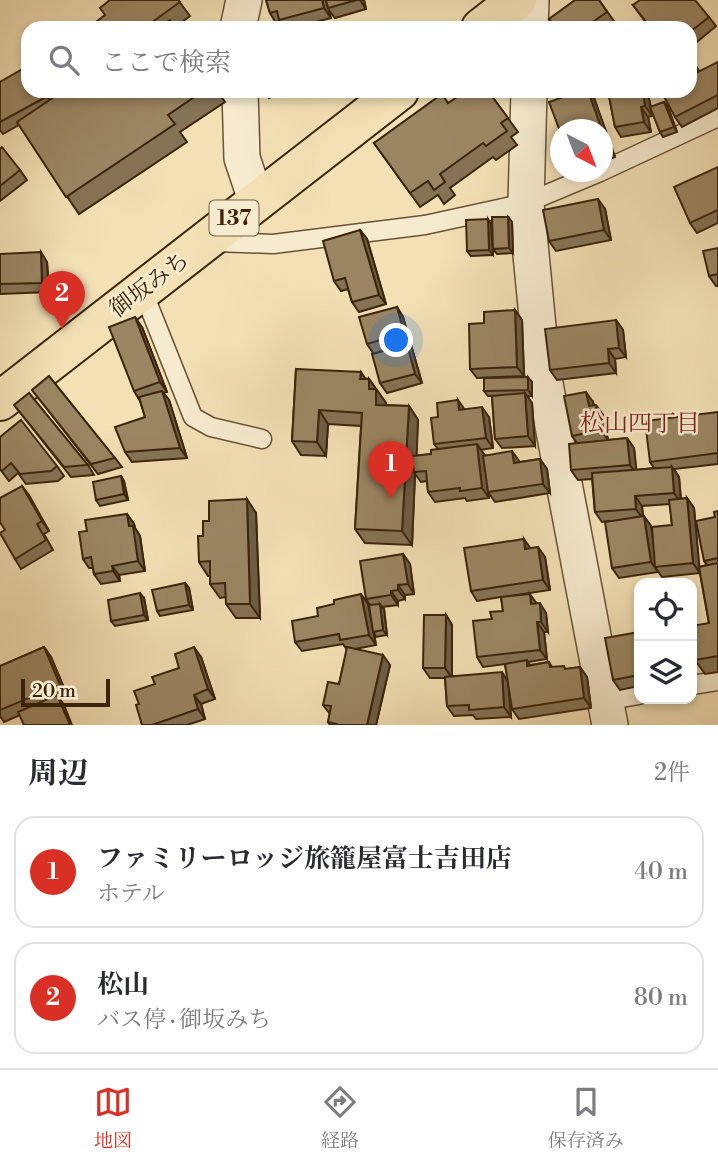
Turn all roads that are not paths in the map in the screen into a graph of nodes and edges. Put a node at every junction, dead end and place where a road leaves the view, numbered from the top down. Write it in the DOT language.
graph roads {
  1 [pos="244,0"];
  2 [pos="517,0"];
  3 [pos="531,0"];
  4 [pos="240,21"];
  5 [pos="490,21"];
  6 [pos="530,21"];
  7 [pos="240,98"];
  8 [pos="389,98"];
  9 [pos="529,98"];
  10 [pos="718,117"];
  11 [pos="613,165"];
  12 [pos="575,182"];
  13 [pos="257,200"];
  14 [pos="526,203"];
  15 [pos="205,242"];
  16 [pos="142,289"];
  17 [pos="0,401"];
  18 [pos="262,439"];
  19 [pos="718,681"];
  20 [pos="697,684"];
  21 [pos="634,698"];
  22 [pos="607,713"];
  1 -- 4 [label="street"];
  2 -- 5 [label="highway"];
  3 -- 6 [label="street"];
  7 -- 13 [label="street"];
  8 -- 13 [label="highway, 御坂みち / 137"];
  9 -- 14 [label="street"];
  10 -- 11 [label="lane"];
  12 -- 14 [label="lane"];
  13 -- 15 [label="highway, 御坂みち / 137"];
  14 -- 15 [label="lane"];
  14 -- 22 [label="street"];
  15 -- 16 [label="highway, 御坂みち / 137"];
  16 -- 17 [label="highway, 御坂みち / 137"];
  16 -- 18 [label="lane"];
  19 -- 20 [label="lane"];
  21 -- 22 [label="lane"];
}
